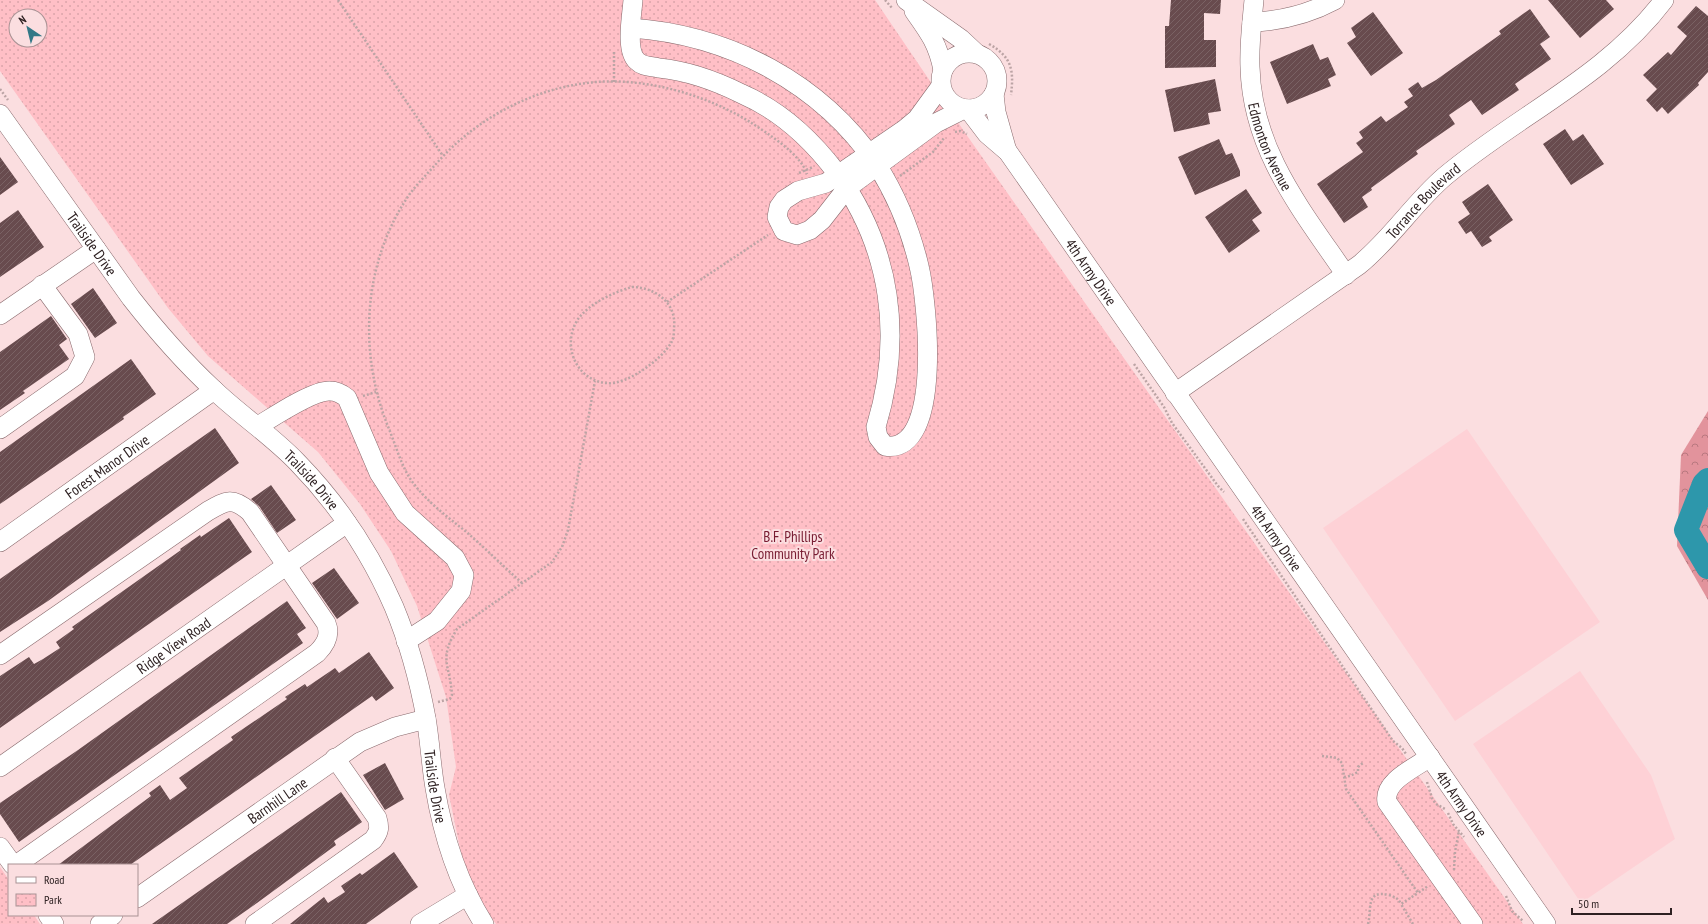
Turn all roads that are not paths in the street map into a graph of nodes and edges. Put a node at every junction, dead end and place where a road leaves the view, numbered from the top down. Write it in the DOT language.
graph roads {
  1 [pos="633,0"];
  2 [pos="906,0"];
  3 [pos="1254,0"];
  4 [pos="1334,0"];
  5 [pos="1664,0"];
  6 [pos="1252,22"];
  7 [pos="631,28"];
  8 [pos="976,53"];
  9 [pos="942,78"];
  10 [pos="994,94"];
  11 [pos="966,109"];
  12 [pos="0,114"];
  13 [pos="1008,152"];
  14 [pos="873,160"];
  15 [pos="842,181"];
  16 [pos="96,249"];
  17 [pos="1346,275"];
  18 [pos="42,286"];
  19 [pos="0,315"];
  20 [pos="214,390"];
  21 [pos="1175,394"];
  22 [pos="258,426"];
  23 [pos="0,429"];
  24 [pos="347,523"];
  25 [pos="0,542"];
  26 [pos="287,566"];
  27 [pos="406,641"];
  28 [pos="0,655"];
  29 [pos="426,719"];
  30 [pos="335,758"];
  31 [pos="1422,762"];
  32 [pos="0,767"];
  33 [pos="0,847"];
  34 [pos="13,864"];
  35 [pos="15,864"];
  36 [pos="468,894"];
  37 [pos="138,897"];
  38 [pos="112,916"];
  39 [pos="100,924"];
  40 [pos="255,924"];
  41 [pos="420,924"];
  42 [pos="484,924"];
  43 [pos="1473,924"];
  44 [pos="1546,924"];
  1 -- 7 [label="street"];
  2 -- 8 [label="street, 4th Army Drive"];
  2 -- 9 [label="street, 4th Army Drive"];
  3 -- 6 [label="street, Edmonton Avenue"];
  4 -- 6 [label="street"];
  5 -- 17 [label="street, Torrance Boulevard"];
  6 -- 17 [label="street, Edmonton Avenue"];
  7 -- 14 [label="street"];
  7 -- 15 [label="street"];
  8 -- 9 [label="street"];
  8 -- 10 [label="street, 4th Army Drive"];
  9 -- 11 [label="street, 4th Army Drive"];
  9 -- 14 [label="street"];
  10 -- 11 [label="street"];
  10 -- 13 [label="street, 4th Army Drive"];
  11 -- 13 [label="street, 4th Army Drive"];
  11 -- 14 [label="street"];
  12 -- 16 [label="street, Trailside Drive"];
  13 -- 21 [label="street, 4th Army Drive"];
  14 -- 15 [label="street"];
  14 -- 15 [label="street"];
  15 -- 15 [label="street"];
  16 -- 18 [label="street"];
  16 -- 20 [label="street, Trailside Drive"];
  17 -- 21 [label="street, Torrance Boulevard"];
  18 -- 19 [label="street"];
  18 -- 23 [label="street"];
  20 -- 22 [label="street, Trailside Drive"];
  20 -- 25 [label="street, Forest Manor Drive"];
  21 -- 31 [label="street, 4th Army Drive"];
  22 -- 24 [label="street, Trailside Drive"];
  22 -- 27 [label="street"];
  24 -- 26 [label="street, Ridge View Road"];
  24 -- 27 [label="street, Trailside Drive"];
  26 -- 28 [label="street"];
  26 -- 32 [label="street, Ridge View Road"];
  26 -- 35 [label="street"];
  27 -- 29 [label="street, Trailside Drive"];
  29 -- 30 [label="street, Barnhill Lane"];
  29 -- 36 [label="street, Trailside Drive"];
  30 -- 37 [label="street, Barnhill Lane"];
  30 -- 40 [label="street"];
  31 -- 43 [label="street"];
  31 -- 44 [label="street, 4th Army Drive"];
  33 -- 34 [label="street"];
  36 -- 41 [label="street"];
  36 -- 42 [label="street, Trailside Drive"];
  38 -- 39 [label="street"];
}
